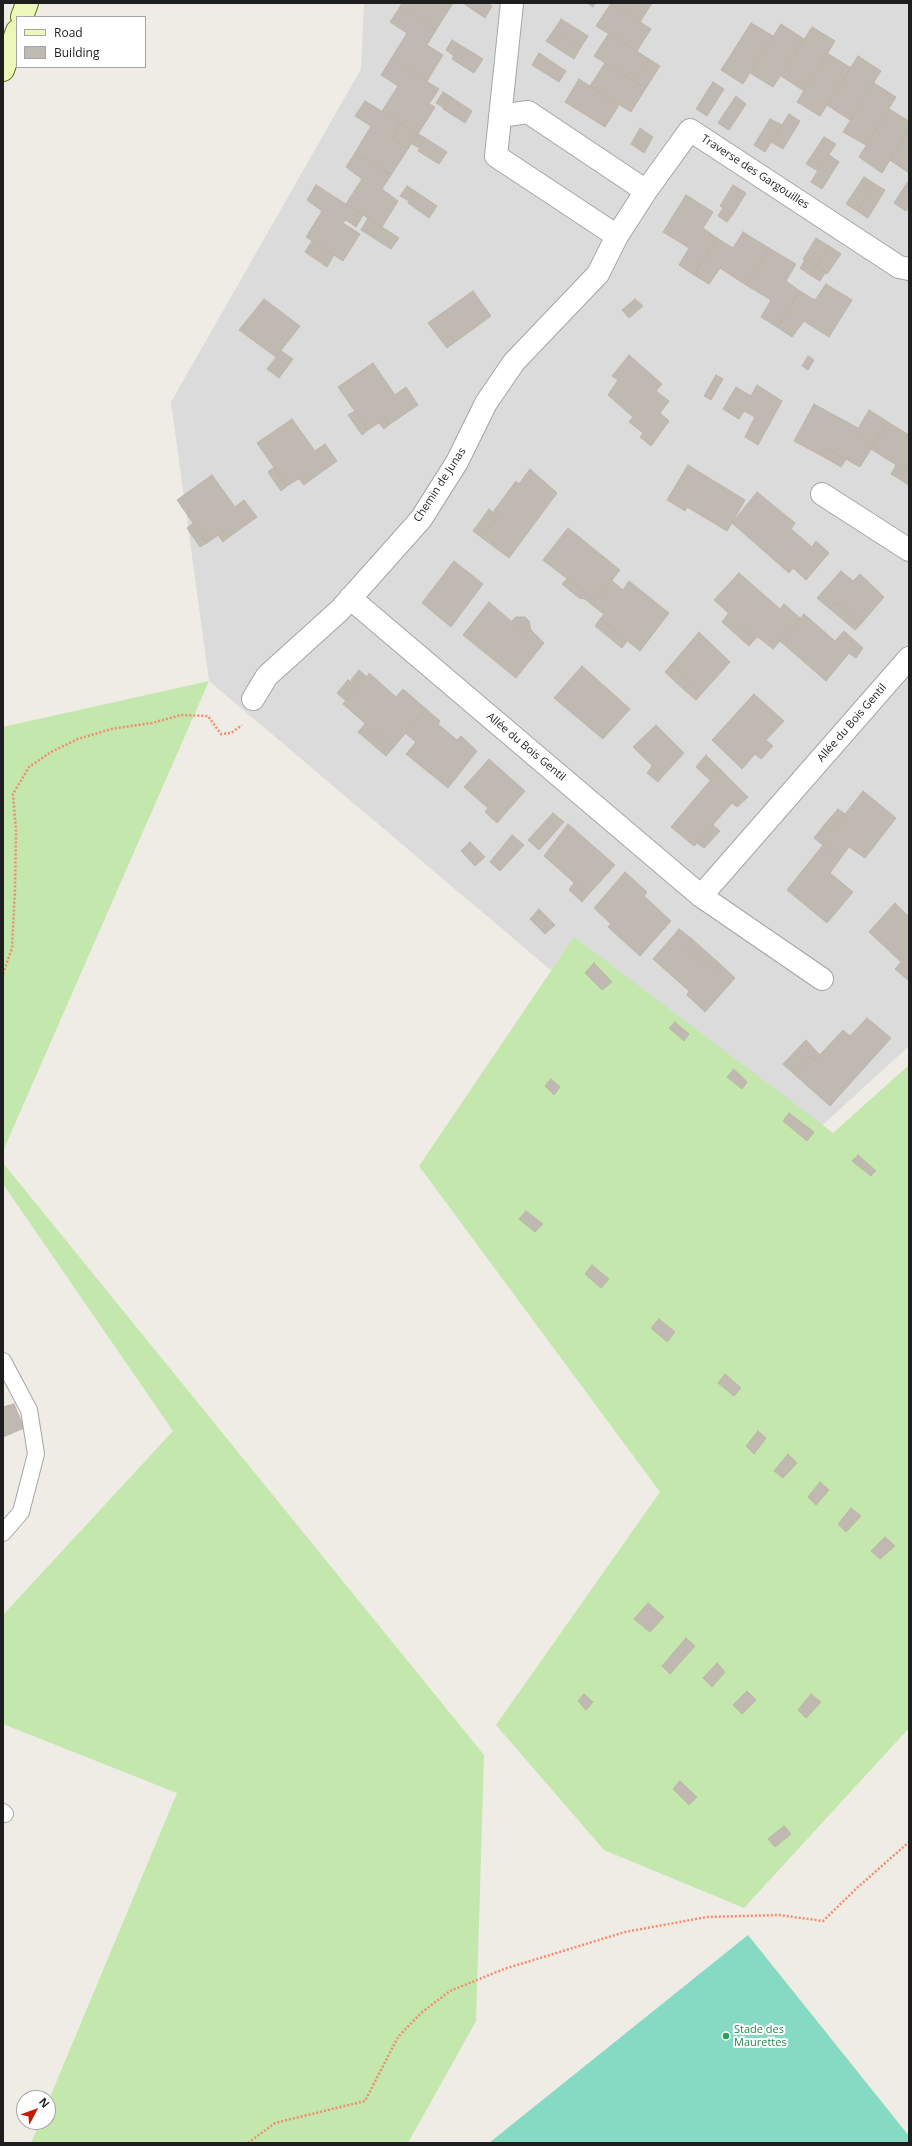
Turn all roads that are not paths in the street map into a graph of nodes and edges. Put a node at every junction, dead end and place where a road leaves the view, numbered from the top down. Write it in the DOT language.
graph roads {
  1 [pos="27,3"];
  2 [pos="512,3"];
  3 [pos="22,16"];
  4 [pos="16,34"];
  5 [pos="3,70"];
  6 [pos="500,116"];
  7 [pos="646,191"];
  8 [pos="617,236"];
  9 [pos="909,270"];
  10 [pos="822,494"];
  11 [pos="909,550"];
  12 [pos="350,598"];
  13 [pos="909,658"];
  14 [pos="253,699"];
  15 [pos="701,896"];
  16 [pos="822,979"];
  17 [pos="3,1361"];
  18 [pos="3,1533"];
  1 -- 3 [label="street"];
  2 -- 6 [label="street"];
  4 -- 5 [label="street"];
  6 -- 7 [label="street"];
  6 -- 8 [label="street"];
  7 -- 8 [label="street, Traverse des Gargouilles"];
  7 -- 9 [label="street, Traverse des Gargouilles"];
  8 -- 12 [label="street, Chemin de Junas"];
  10 -- 11 [label="street"];
  12 -- 14 [label="street, Chemin de Junas"];
  12 -- 15 [label="street, Allée du Bois Gentil"];
  13 -- 15 [label="street, Allée du Bois Gentil"];
  15 -- 16 [label="street, Allée du Bois Gentil"];
  17 -- 18 [label="lane"];
}
